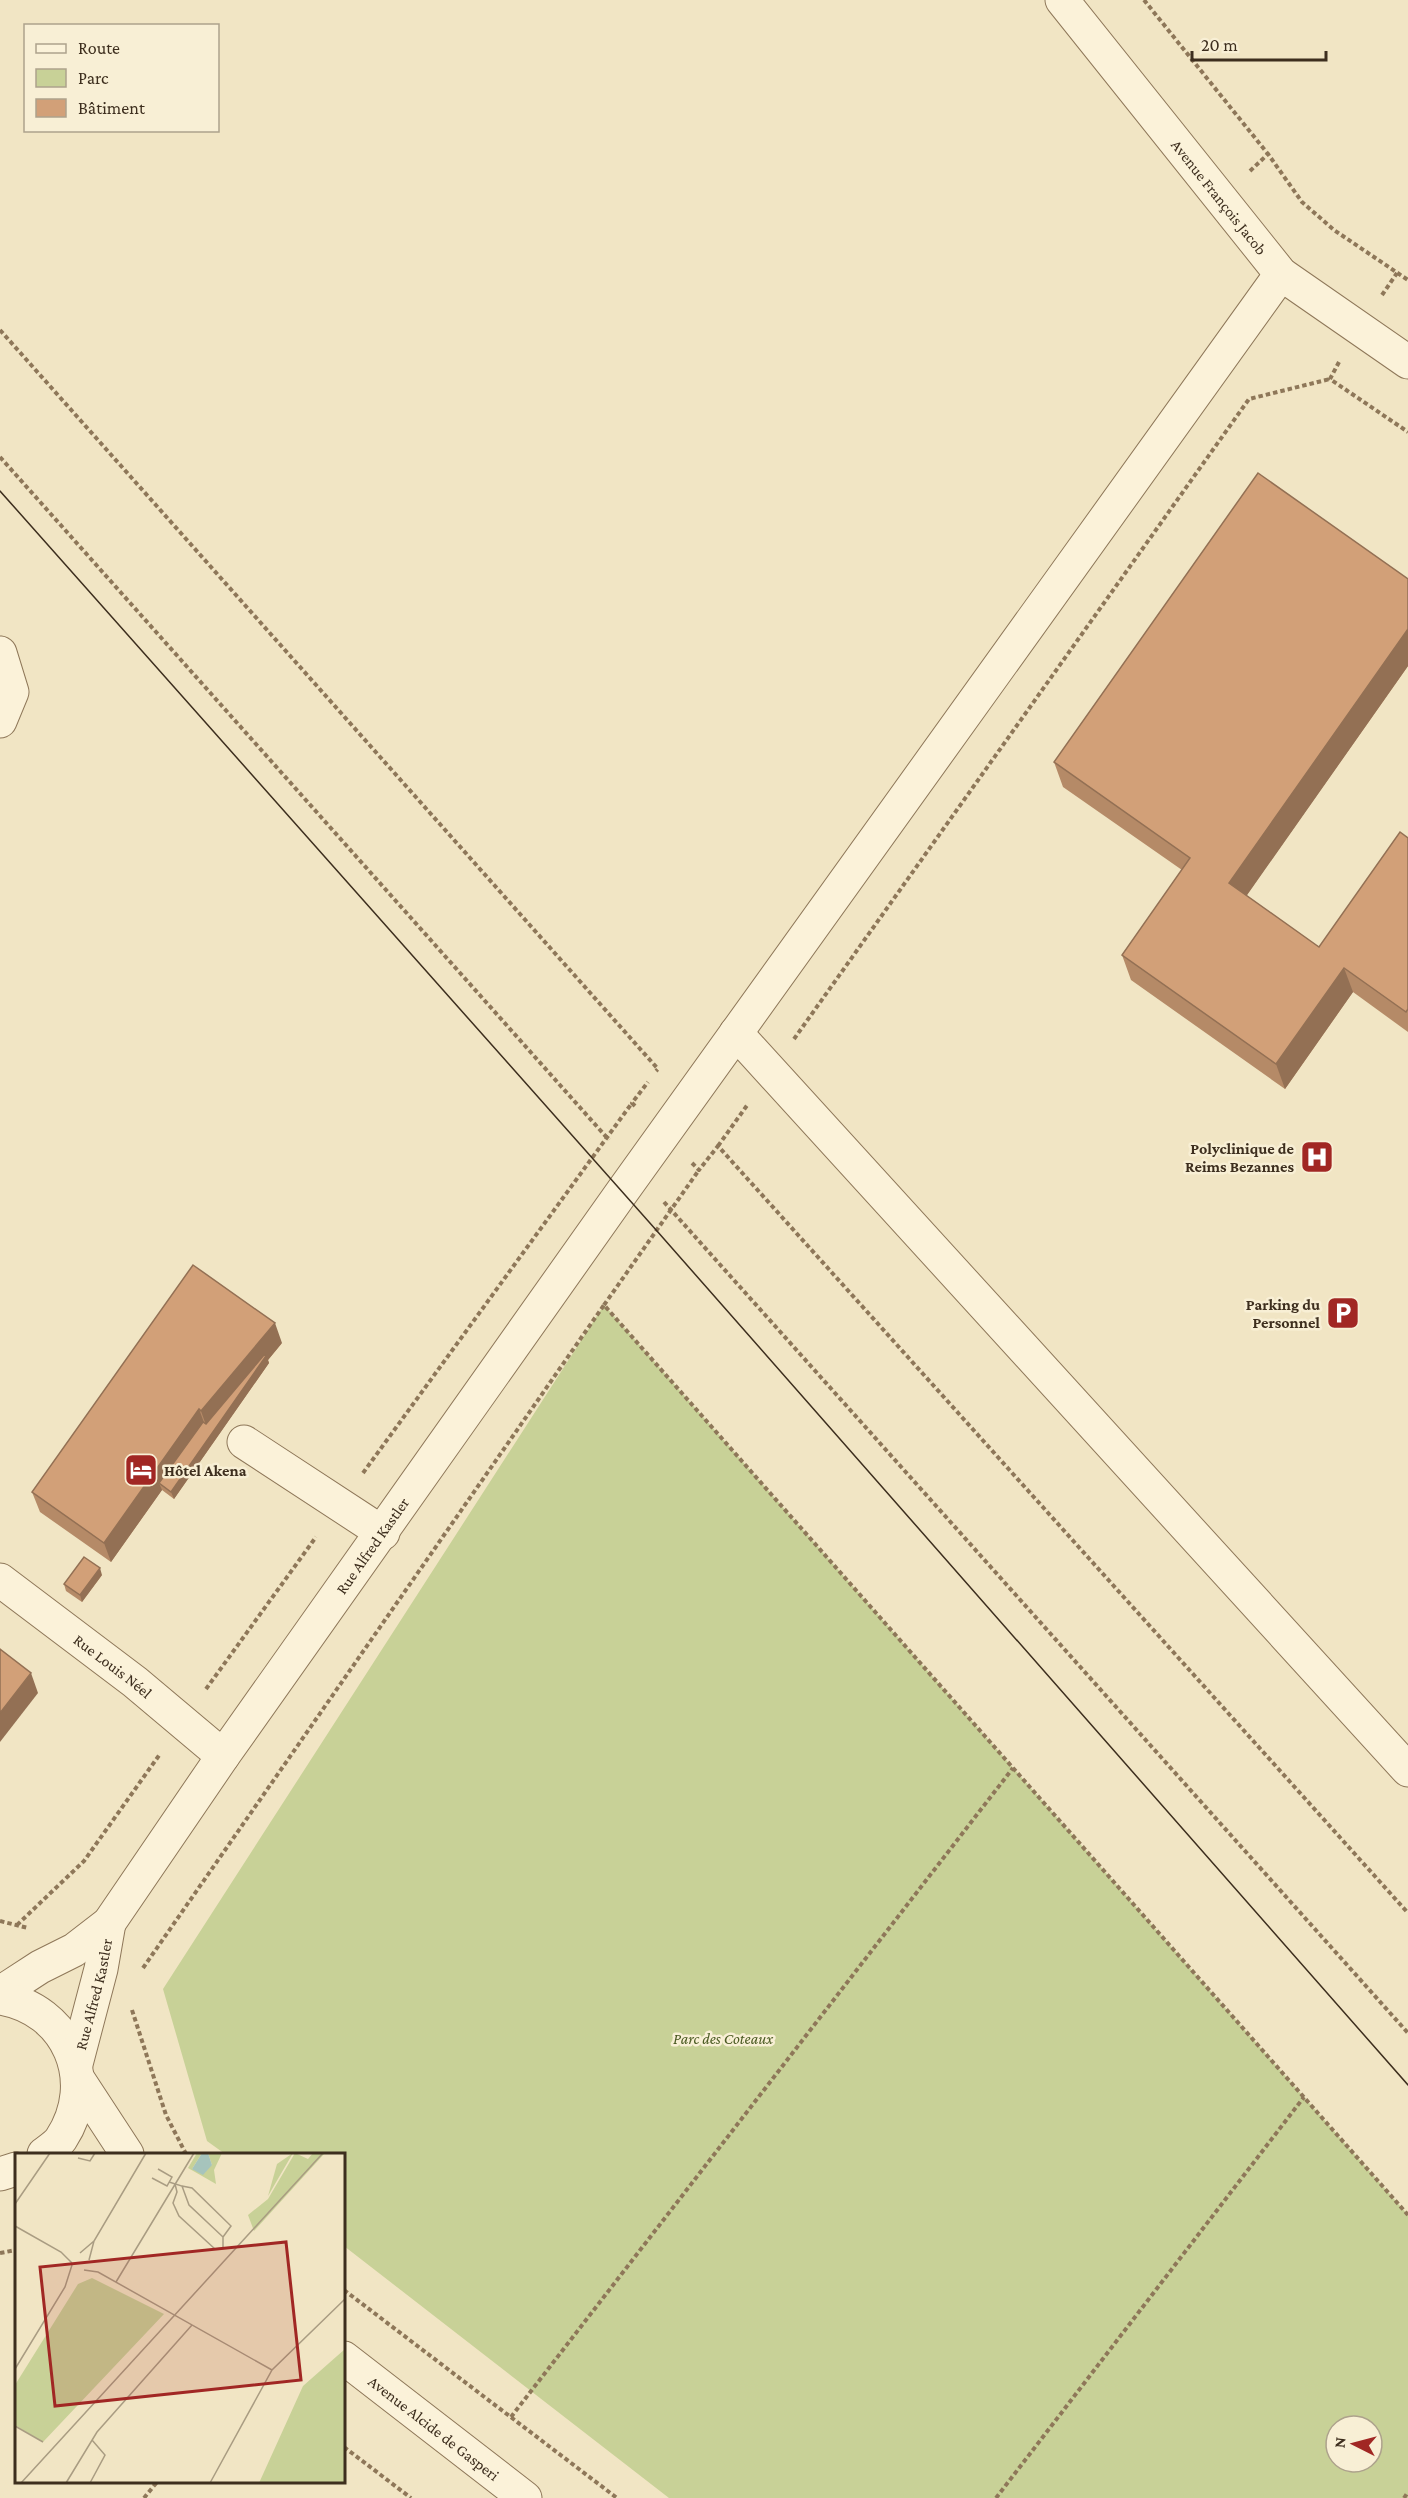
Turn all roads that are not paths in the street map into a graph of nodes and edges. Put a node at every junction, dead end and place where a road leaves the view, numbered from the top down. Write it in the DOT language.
graph roads {
  1 [pos="1062,0"];
  2 [pos="1281,274"];
  3 [pos="1408,362"];
  4 [pos="0,653"];
  5 [pos="0,720"];
  6 [pos="736,1033"];
  7 [pos="244,1442"];
  8 [pos="383,1533"];
  9 [pos="0,1580"];
  10 [pos="224,1756"];
  11 [pos="1408,1770"];
  12 [pos="109,1923"];
  13 [pos="0,1995"];
  14 [pos="77,2071"];
  15 [pos="45,2153"];
  16 [pos="126,2153"];
  17 [pos="345,2359"];
  18 [pos="525,2498"];
  1 -- 2 [label="street, Avenue François Jacob"];
  2 -- 3 [label="street, Avenue François Jacob"];
  2 -- 6 [label="street, Rue Alfred Kastler"];
  4 -- 5 [label="street"];
  6 -- 8 [label="street, Rue Alfred Kastler"];
  6 -- 11 [label="street"];
  7 -- 8 [label="street"];
  8 -- 10 [label="street, Rue Alfred Kastler"];
  9 -- 10 [label="street, Rue Louis Néel"];
  10 -- 12 [label="street, Rue Alfred Kastler"];
  12 -- 13 [label="street, Rue Alfred Kastler"];
  12 -- 14 [label="street, Rue Alfred Kastler"];
  13 -- 14 [label="street"];
  14 -- 15 [label="street, Rue Alfred Kastler"];
  14 -- 16 [label="street"];
  17 -- 18 [label="street, Avenue Alcide de Gasperi"];
}
